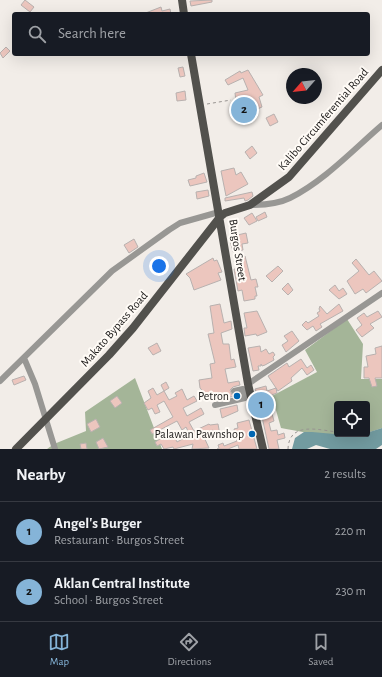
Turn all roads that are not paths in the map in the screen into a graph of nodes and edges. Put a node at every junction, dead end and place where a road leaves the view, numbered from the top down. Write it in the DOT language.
graph roads {
  1 [pos="182,0"];
  2 [pos="184,12"];
  3 [pos="191,56"];
  4 [pos="382,70"];
  5 [pos="382,125"];
  6 [pos="250,205"];
  7 [pos="220,214"];
  8 [pos="382,293"];
  9 [pos="24,358"];
  10 [pos="0,381"];
  11 [pos="247,389"];
  12 [pos="234,391"];
  13 [pos="215,405"];
  14 [pos="46,418"];
  15 [pos="16,449"];
  16 [pos="55,449"];
  17 [pos="264,449"];
  1 -- 2 [label="main road"];
  3 -- 7 [label="main road, Burgos Street"];
  4 -- 6 [label="main road, Kalibo Circumferential Road"];
  5 -- 6 [label="street"];
  6 -- 7 [label="main road, Kalibo Circumferential Road"];
  7 -- 9 [label="street"];
  7 -- 11 [label="main road, Burgos Street"];
  7 -- 14 [label="main road, Makato Bypass Road"];
  8 -- 11 [label="street"];
  9 -- 10 [label="street"];
  9 -- 14 [label="street"];
  11 -- 12 [label="street"];
  11 -- 13 [label="street"];
  11 -- 17 [label="main road, Burgos Street"];
  14 -- 15 [label="main road, Makato Bypass Road"];
  14 -- 16 [label="street"];
}
